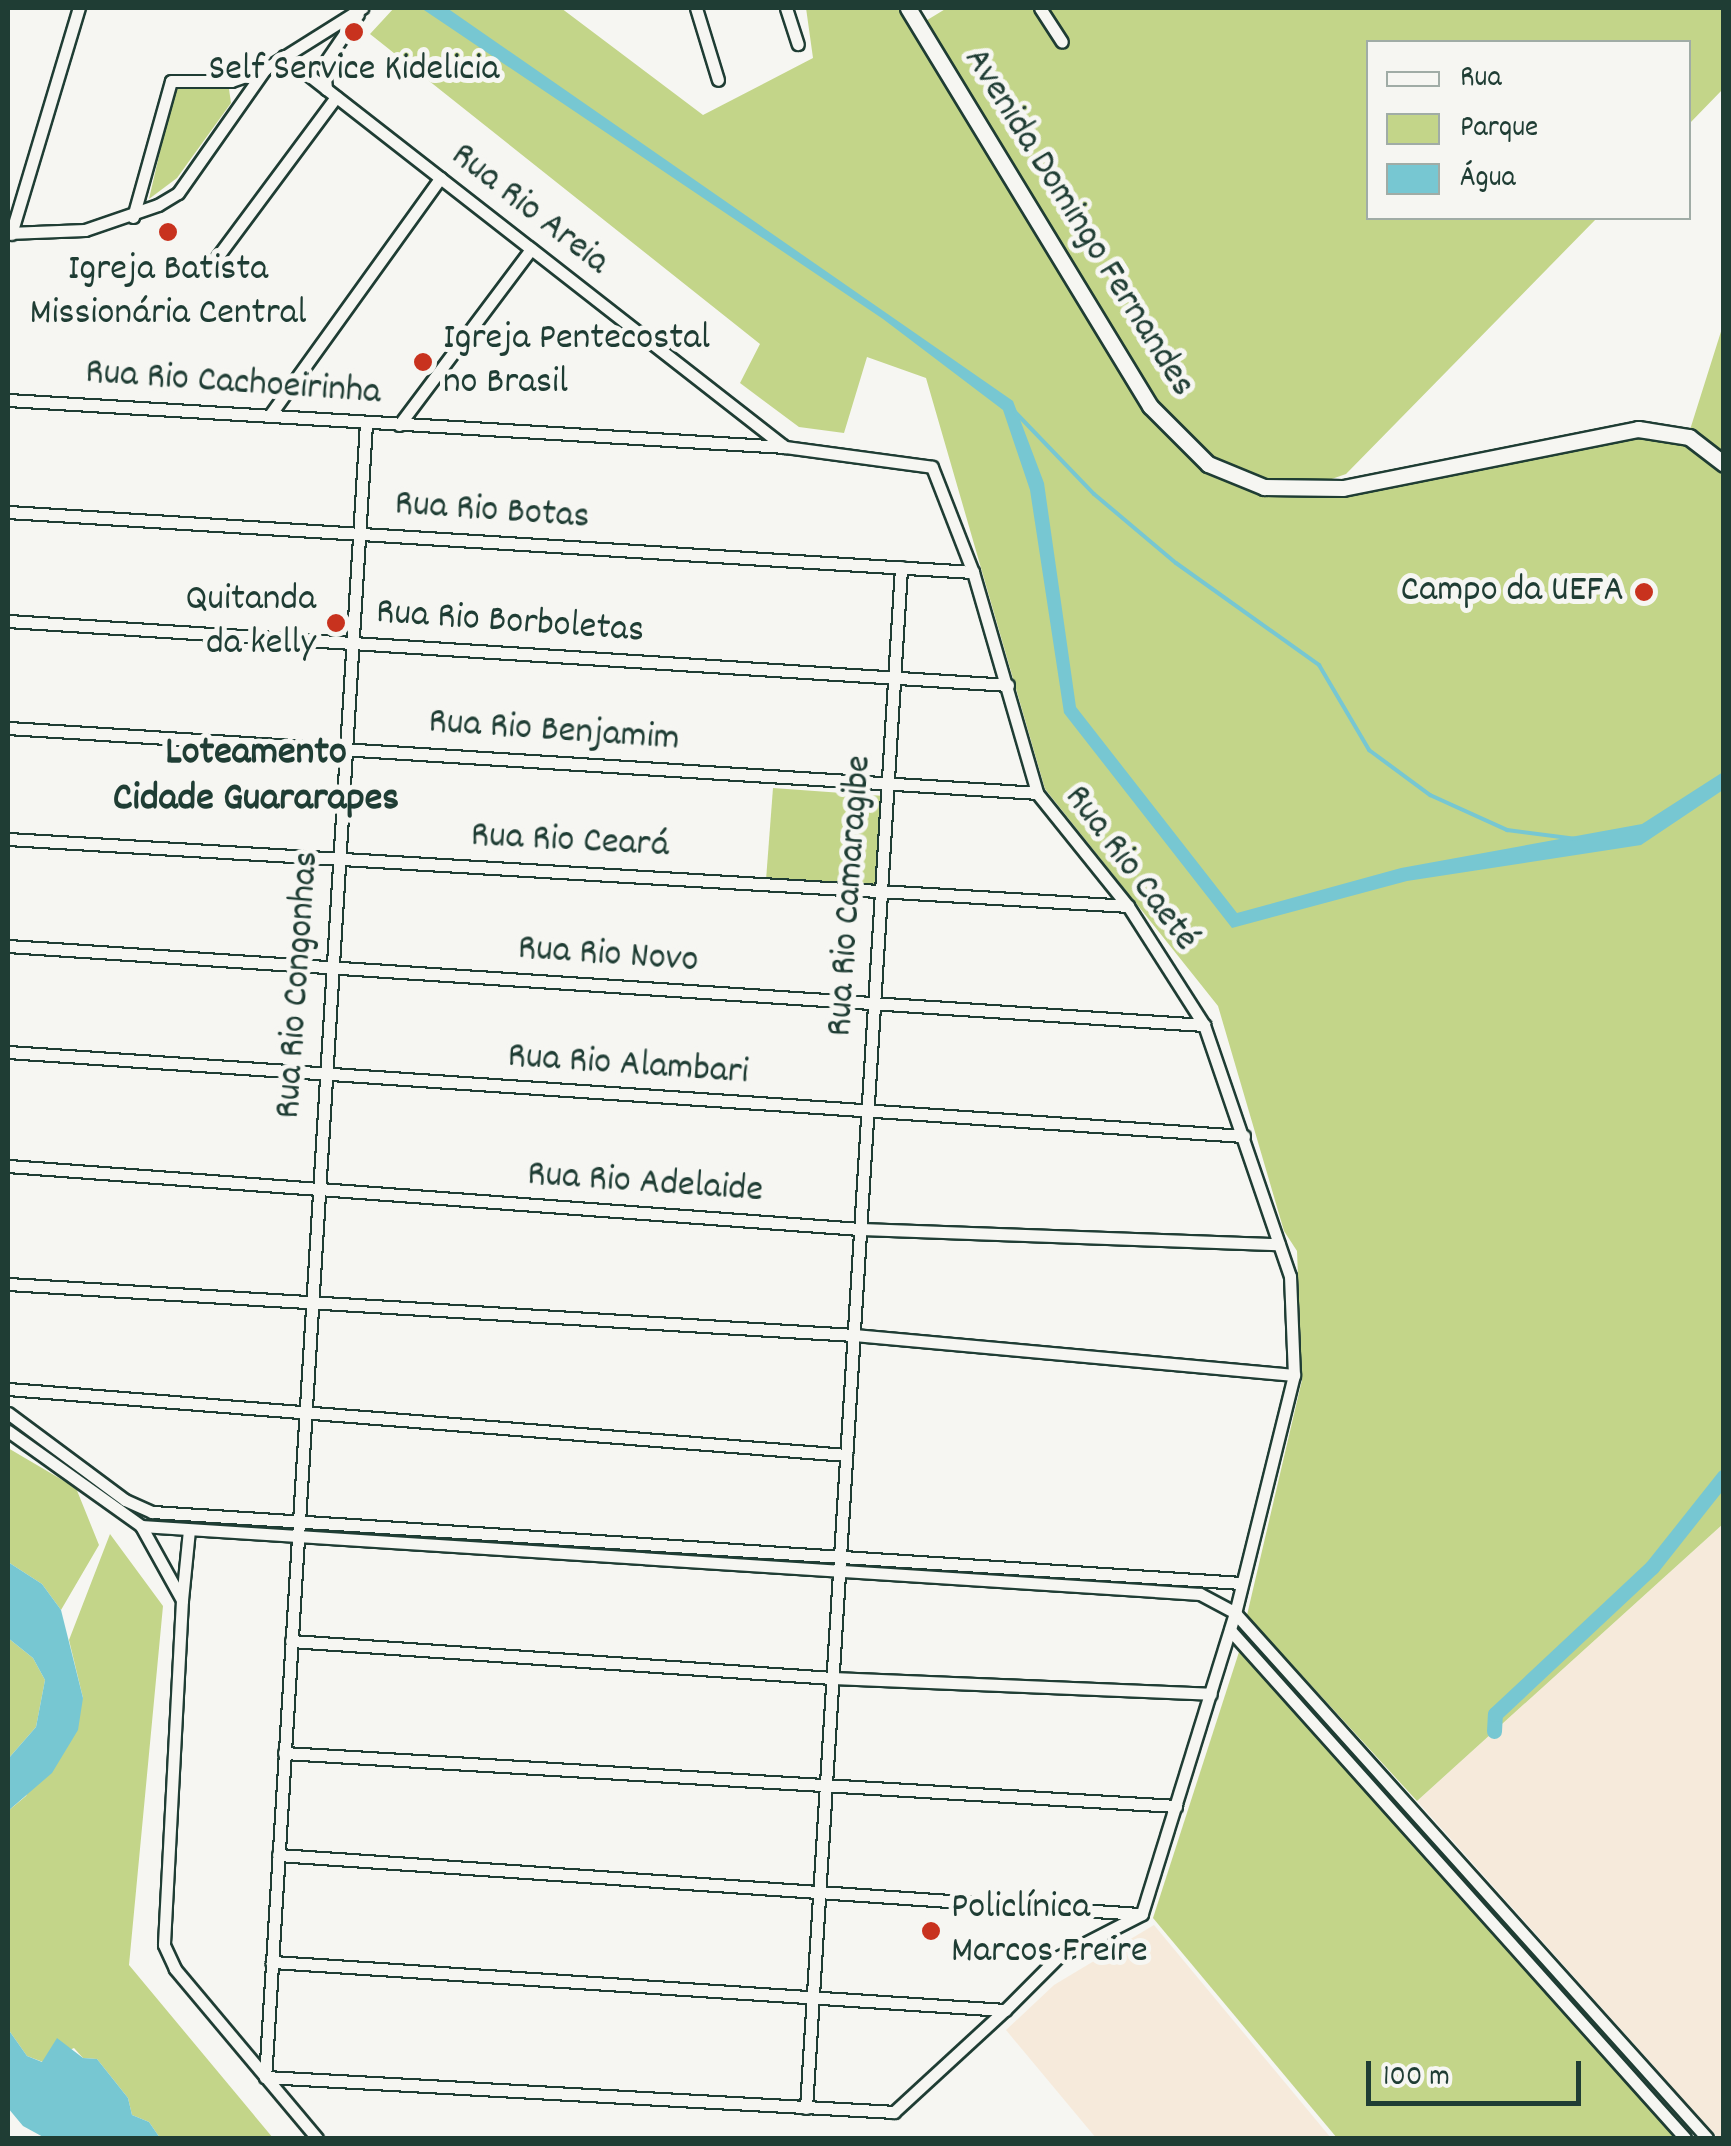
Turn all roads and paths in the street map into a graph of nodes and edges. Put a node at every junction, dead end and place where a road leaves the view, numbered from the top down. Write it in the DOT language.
graph roads {
  1 [pos="79,8"];
  2 [pos="362,8"];
  3 [pos="696,8"];
  4 [pos="786,8"];
  5 [pos="908,8"];
  6 [pos="1040,8"];
  7 [pos="1062,42"];
  8 [pos="798,44"];
  9 [pos="284,56"];
  10 [pos="266,69"];
  11 [pos="718,80"];
  12 [pos="331,93"];
  13 [pos="440,178"];
  14 [pos="133,217"];
  15 [pos="9,234"];
  16 [pos="530,249"];
  17 [pos="209,268"];
  18 [pos="8,400"];
  19 [pos="270,416"];
  20 [pos="366,423"];
  21 [pos="399,425"];
  22 [pos="784,448"];
  23 [pos="1724,464"];
  24 [pos="932,468"];
  25 [pos="8,512"];
  26 [pos="359,534"];
  27 [pos="901,567"];
  28 [pos="973,572"];
  29 [pos="8,621"];
  30 [pos="351,643"];
  31 [pos="894,678"];
  32 [pos="1008,686"];
  33 [pos="8,728"];
  34 [pos="344,749"];
  35 [pos="888,784"];
  36 [pos="1037,794"];
  37 [pos="8,839"];
  38 [pos="336,858"];
  39 [pos="881,891"];
  40 [pos="1128,906"];
  41 [pos="8,946"];
  42 [pos="329,967"];
  43 [pos="874,1003"];
  44 [pos="1204,1025"];
  45 [pos="8,1052"];
  46 [pos="322,1074"];
  47 [pos="868,1112"];
  48 [pos="1244,1136"];
  49 [pos="8,1166"];
  50 [pos="317,1191"];
  51 [pos="860,1229"];
  52 [pos="1280,1244"];
  53 [pos="8,1284"];
  54 [pos="311,1304"];
  55 [pos="854,1335"];
  56 [pos="1294,1374"];
  57 [pos="8,1390"];
  58 [pos="8,1413"];
  59 [pos="305,1416"];
  60 [pos="8,1432"];
  61 [pos="846,1455"];
  62 [pos="299,1518"];
  63 [pos="141,1526"];
  64 [pos="189,1530"];
  65 [pos="297,1537"];
  66 [pos="840,1552"];
  67 [pos="839,1569"];
  68 [pos="1241,1583"];
  69 [pos="182,1600"];
  70 [pos="1235,1613"];
  71 [pos="1230,1630"];
  72 [pos="291,1641"];
  73 [pos="832,1678"];
  74 [pos="1210,1694"];
  75 [pos="284,1753"];
  76 [pos="826,1785"];
  77 [pos="1176,1806"];
  78 [pos="278,1855"];
  79 [pos="819,1892"];
  80 [pos="1142,1914"];
  81 [pos="272,1962"];
  82 [pos="812,2001"];
  83 [pos="1005,2010"];
  84 [pos="265,2076"];
  85 [pos="806,2108"];
  86 [pos="317,2138"];
  87 [pos="1685,2138"];
  88 [pos="1707,2138"];
  1 -- 15 [label="street"];
  2 -- 9 [label="street"];
  2 -- 12 [label="street"];
  3 -- 11 [label="street"];
  4 -- 8 [label="street"];
  5 -- 23 [label="main road, Avenida Domingo Fernandes"];
  6 -- 7 [label="street"];
  9 -- 10 [label="street"];
  9 -- 12 [label="street, Rua Rio Areia"];
  10 -- 14 [label="street"];
  10 -- 14 [label="street"];
  12 -- 13 [label="street, Rua Rio Areia"];
  12 -- 17 [label="street"];
  13 -- 16 [label="street, Rua Rio Areia"];
  13 -- 19 [label="street"];
  14 -- 15 [label="street"];
  16 -- 21 [label="street"];
  16 -- 22 [label="street, Rua Rio Areia"];
  18 -- 19 [label="street, Rua Rio Cachoeirinha"];
  19 -- 20 [label="street, Rua Rio Cachoeirinha"];
  20 -- 21 [label="street, Rua Rio Cachoeirinha"];
  20 -- 26 [label="street, Rua Rio Congonhas"];
  21 -- 22 [label="street, Rua Rio Cachoeirinha"];
  22 -- 24 [label="street, Rua Rio Cachoeirinha"];
  24 -- 28 [label="street, Rua Rio Caeté"];
  25 -- 26 [label="street, Rua Rio Botas"];
  26 -- 27 [label="street, Rua Rio Botas"];
  26 -- 30 [label="street, Rua Rio Congonhas"];
  27 -- 28 [label="street, Rua Rio Botas"];
  27 -- 31 [label="street, Rua Rio Camaragibe"];
  28 -- 32 [label="street, Rua Rio Caeté"];
  29 -- 30 [label="street, Rua Rio Borboletas"];
  30 -- 31 [label="street, Rua Rio Borboletas"];
  30 -- 34 [label="street, Rua Rio Congonhas"];
  31 -- 32 [label="street, Rua Rio Borboletas"];
  31 -- 35 [label="street, Rua Rio Camaragibe"];
  32 -- 36 [label="street, Rua Rio Caeté"];
  33 -- 34 [label="street, Rua Rio Benjamim"];
  34 -- 35 [label="street, Rua Rio Benjamim"];
  34 -- 38 [label="street, Rua Rio Congonhas"];
  35 -- 36 [label="street, Rua Rio Benjamim"];
  35 -- 39 [label="street, Rua Rio Camaragibe"];
  36 -- 40 [label="street, Rua Rio Caeté"];
  37 -- 38 [label="street, Rua Rio Ceará"];
  38 -- 39 [label="street, Rua Rio Ceará"];
  38 -- 42 [label="street, Rua Rio Congonhas"];
  39 -- 40 [label="street, Rua Rio Ceará"];
  39 -- 43 [label="street, Rua Rio Camaragibe"];
  40 -- 44 [label="street, Rua Rio Caeté"];
  41 -- 42 [label="street, Rua Rio Novo"];
  42 -- 43 [label="street, Rua Rio Novo"];
  42 -- 46 [label="street, Rua Rio Congonhas"];
  43 -- 44 [label="street, Rua Rio Novo"];
  43 -- 47 [label="street, Rua Rio Camaragibe"];
  44 -- 48 [label="street, Rua Rio Caeté"];
  45 -- 46 [label="street, Rua Rio Alambari"];
  46 -- 47 [label="street, Rua Rio Alambari"];
  46 -- 50 [label="street, Rua Rio Congonhas"];
  47 -- 48 [label="street, Rua Rio Alambari"];
  47 -- 51 [label="street, Rua Rio Camaragibe"];
  48 -- 52 [label="street, Rua Rio Caeté"];
  49 -- 50 [label="street, Rua Rio Adelaide"];
  50 -- 51 [label="street, Rua Rio Adelaide"];
  50 -- 54 [label="street, Rua Rio Congonhas"];
  51 -- 52 [label="street, Rua Rio Adelaide"];
  51 -- 55 [label="street, Rua Rio Camaragibe"];
  52 -- 56 [label="street, Rua Rio Caeté"];
  53 -- 54 [label="street"];
  54 -- 55 [label="street"];
  54 -- 59 [label="street, Rua Rio Congonhas"];
  55 -- 56 [label="street"];
  55 -- 61 [label="street, Rua Rio Camaragibe"];
  56 -- 68 [label="street, Rua Rio Caeté"];
  57 -- 59 [label="street"];
  58 -- 62 [label="street"];
  59 -- 61 [label="street"];
  59 -- 62 [label="street, Rua Rio Congonhas"];
  60 -- 63 [label="street"];
  61 -- 66 [label="street, Rua Rio Camaragibe"];
  62 -- 65 [label="street, Rua Rio Congonhas"];
  62 -- 66 [label="street"];
  63 -- 64 [label="street"];
  63 -- 69 [label="street"];
  64 -- 65 [label="street"];
  64 -- 69 [label="street"];
  65 -- 67 [label="street"];
  65 -- 72 [label="street, Rua Rio Congonhas"];
  66 -- 67 [label="street, Rua Rio Camaragibe"];
  66 -- 68 [label="street"];
  67 -- 70 [label="street"];
  67 -- 73 [label="street, Rua Rio Camaragibe"];
  68 -- 70 [label="street, Rua Rio Caeté"];
  69 -- 84 [label="street"];
  70 -- 71 [label="street, Rua Rio Caeté"];
  70 -- 88 [label="street"];
  71 -- 74 [label="street, Rua Rio Caeté"];
  71 -- 87 [label="street"];
  72 -- 73 [label="street"];
  72 -- 75 [label="street, Rua Rio Congonhas"];
  73 -- 74 [label="street"];
  73 -- 76 [label="street, Rua Rio Camaragibe"];
  74 -- 77 [label="street, Rua Rio Caeté"];
  75 -- 76 [label="street"];
  75 -- 78 [label="street, Rua Rio Congonhas"];
  76 -- 77 [label="street"];
  76 -- 79 [label="street, Rua Rio Camaragibe"];
  77 -- 80 [label="street, Rua Rio Caeté"];
  78 -- 79 [label="street"];
  78 -- 81 [label="street, Rua Rio Congonhas"];
  79 -- 80 [label="street"];
  79 -- 82 [label="street, Rua Rio Camaragibe"];
  80 -- 83 [label="street"];
  81 -- 82 [label="street"];
  81 -- 84 [label="street, Rua Rio Congonhas"];
  82 -- 83 [label="street"];
  82 -- 85 [label="street, Rua Rio Camaragibe"];
  83 -- 85 [label="street"];
  84 -- 85 [label="street"];
  84 -- 86 [label="street"];
}
